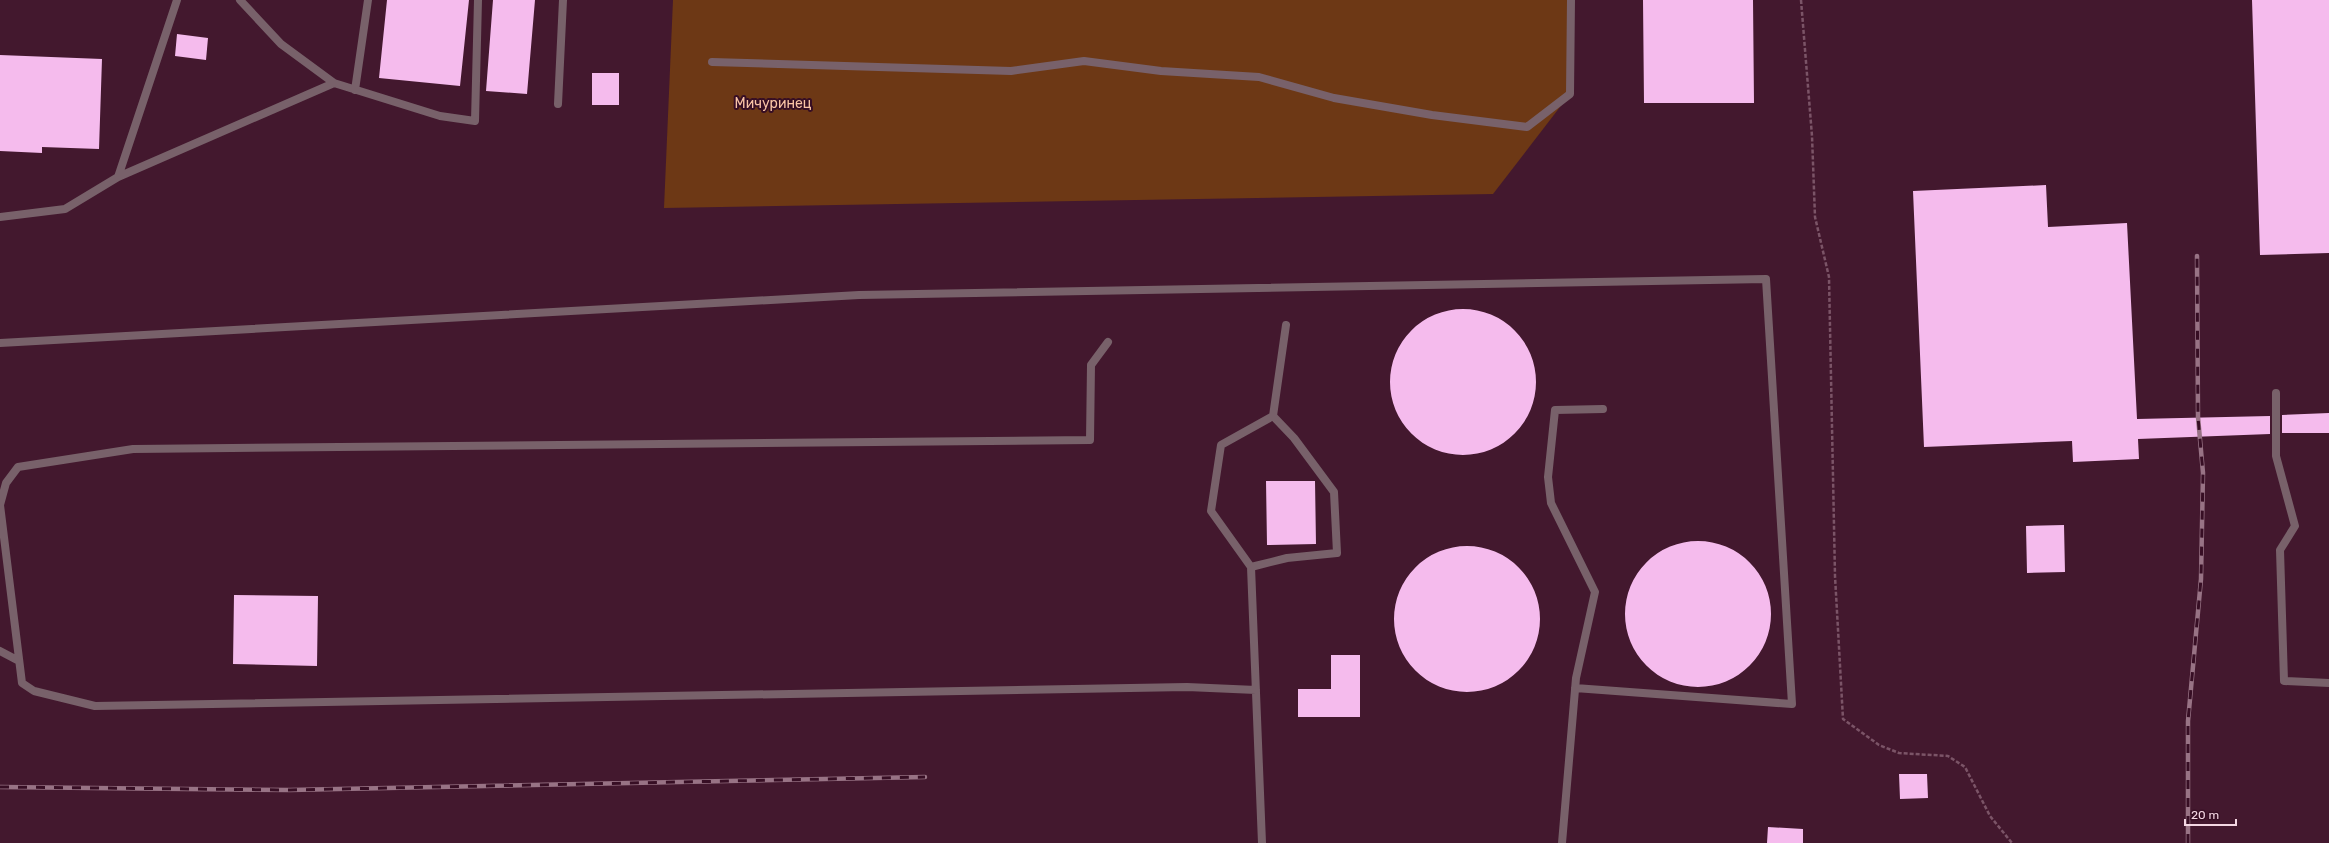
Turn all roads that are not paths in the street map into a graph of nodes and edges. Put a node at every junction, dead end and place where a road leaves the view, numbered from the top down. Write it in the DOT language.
graph roads {
  1 [pos="178,0"];
  2 [pos="240,0"];
  3 [pos="368,0"];
  4 [pos="478,0"];
  5 [pos="563,0"];
  6 [pos="1571,0"];
  7 [pos="712,62"];
  8 [pos="334,83"];
  9 [pos="355,90"];
  10 [pos="558,104"];
  11 [pos="118,177"];
  12 [pos="0,216"];
  13 [pos="1286,325"];
  14 [pos="1108,342"];
  15 [pos="0,343"];
  16 [pos="2276,393"];
  17 [pos="1602,409"];
  18 [pos="1273,416"];
  19 [pos="1251,567"];
  20 [pos="0,651"];
  21 [pos="19,661"];
  22 [pos="2329,683"];
  23 [pos="1575,688"];
  24 [pos="1256,690"];
  25 [pos="1262,843"];
  26 [pos="1562,843"];
  1 -- 11 [label="lane"];
  2 -- 8 [label="lane"];
  3 -- 9 [label="lane"];
  4 -- 9 [label="lane"];
  5 -- 10 [label="lane"];
  6 -- 7 [label="lane"];
  8 -- 9 [label="lane"];
  8 -- 11 [label="lane"];
  11 -- 12 [label="lane"];
  13 -- 18 [label="lane"];
  14 -- 21 [label="lane"];
  15 -- 23 [label="lane"];
  16 -- 22 [label="lane"];
  17 -- 23 [label="lane"];
  18 -- 19 [label="lane"];
  18 -- 19 [label="lane"];
  19 -- 24 [label="lane"];
  20 -- 21 [label="lane"];
  21 -- 24 [label="lane"];
  23 -- 26 [label="lane"];
  24 -- 25 [label="lane"];
}
